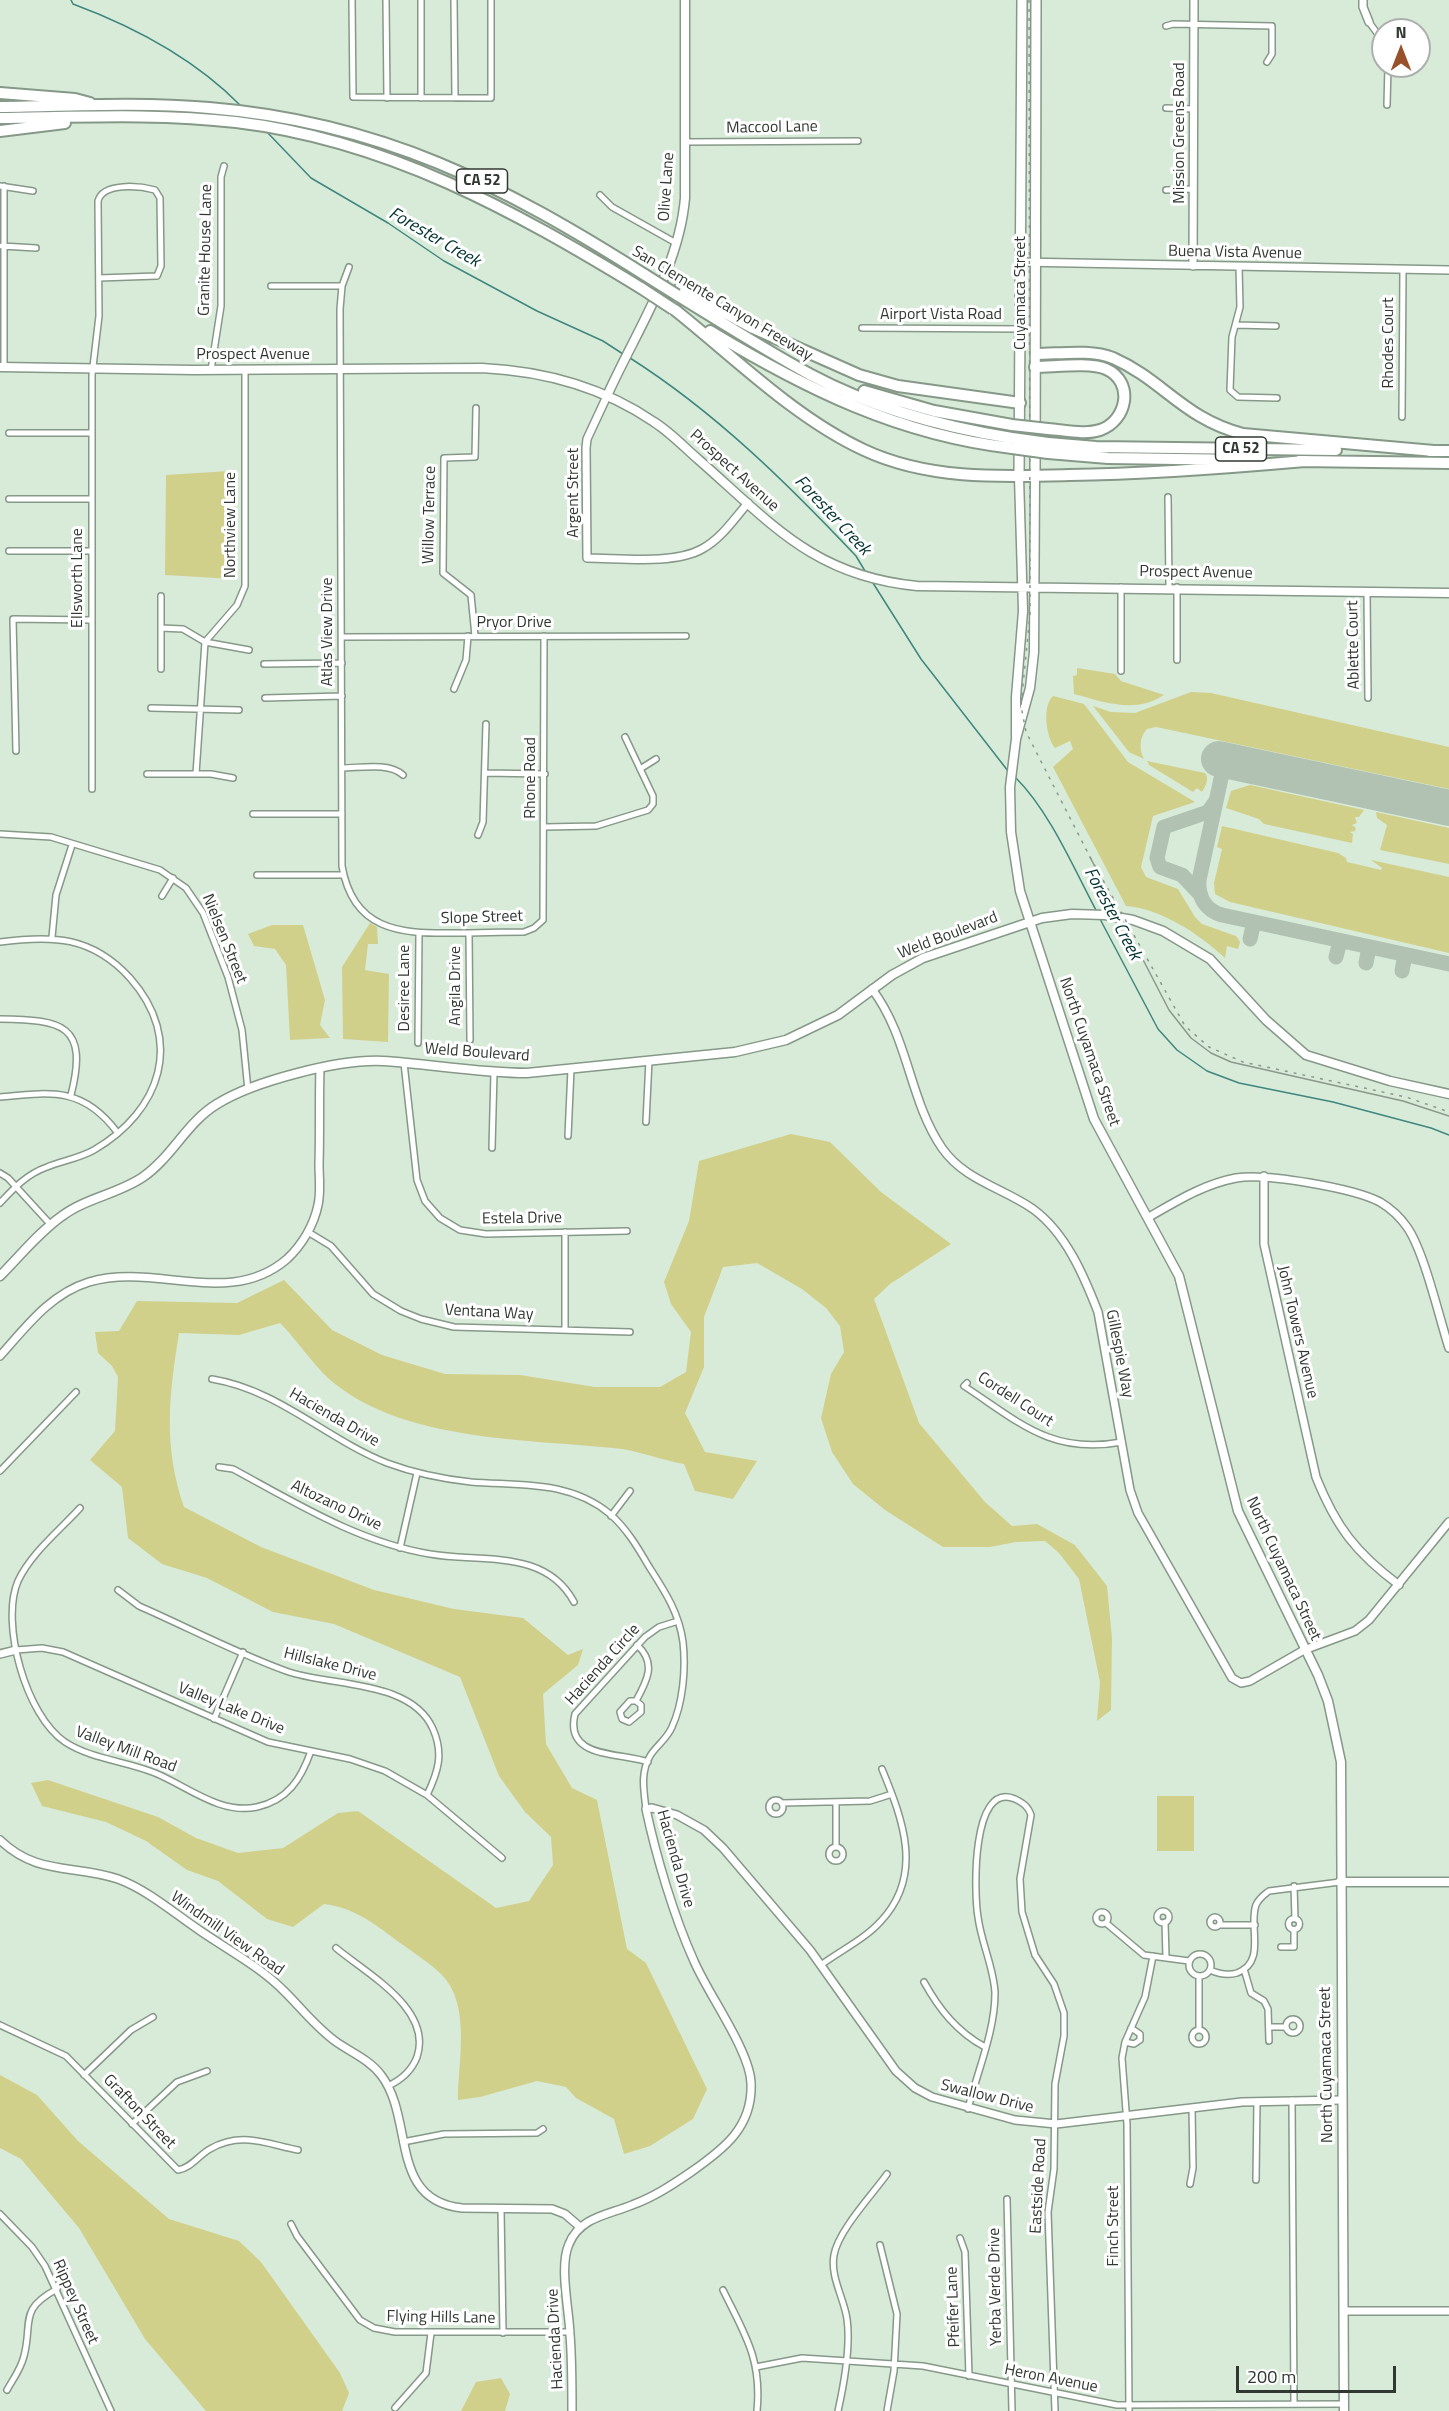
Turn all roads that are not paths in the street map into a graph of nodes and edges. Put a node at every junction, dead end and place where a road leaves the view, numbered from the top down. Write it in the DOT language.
graph roads {
  1 [pos="352,0"];
  2 [pos="386,0"];
  3 [pos="421,0"];
  4 [pos="454,0"];
  5 [pos="491,0"];
  6 [pos="685,0"];
  7 [pos="1022,0"];
  8 [pos="1036,0"];
  9 [pos="1194,0"];
  10 [pos="1363,0"];
  11 [pos="1370,22"];
  12 [pos="1194,24"];
  13 [pos="1166,26"];
  14 [pos="1267,62"];
  15 [pos="1388,78"];
  16 [pos="0,93"];
  17 [pos="387,98"];
  18 [pos="421,98"];
  19 [pos="455,98"];
  20 [pos="1387,105"];
  21 [pos="102,106"];
  22 [pos="0,107"];
  23 [pos="1166,108"];
  24 [pos="1194,109"];
  25 [pos="111,117"];
  26 [pos="4,118"];
  27 [pos="0,131"];
  28 [pos="858,141"];
  29 [pos="685,142"];
  30 [pos="224,166"];
  31 [pos="2,186"];
  32 [pos="1193,189"];
  33 [pos="1166,190"];
  34 [pos="33,191"];
  35 [pos="600,195"];
  36 [pos="676,243"];
  37 [pos="2,246"];
  38 [pos="36,248"];
  39 [pos="1020,262"];
  40 [pos="1036,263"];
  41 [pos="1193,266"];
  42 [pos="349,267"];
  43 [pos="1239,267"];
  44 [pos="1402,269"];
  45 [pos="1449,270"];
  46 [pos="99,278"];
  47 [pos="342,285"];
  48 [pos="271,286"];
  49 [pos="678,292"];
  50 [pos="2,304"];
  51 [pos="674,309"];
  52 [pos="1236,325"];
  53 [pos="1276,326"];
  54 [pos="862,328"];
  55 [pos="1021,328"];
  56 [pos="758,344"];
  57 [pos="1036,354"];
  58 [pos="2,367"];
  59 [pos="1035,367"];
  60 [pos="92,368"];
  61 [pos="211,370"];
  62 [pos="245,370"];
  63 [pos="340,370"];
  64 [pos="607,396"];
  65 [pos="1277,398"];
  66 [pos="1020,403"];
  67 [pos="476,408"];
  68 [pos="1402,417"];
  69 [pos="9,433"];
  70 [pos="92,433"];
  71 [pos="1012,443"];
  72 [pos="1048,448"];
  73 [pos="1434,451"];
  74 [pos="1449,451"];
  75 [pos="1305,461"];
  76 [pos="1449,462"];
  77 [pos="1035,476"];
  78 [pos="1019,477"];
  79 [pos="1168,497"];
  80 [pos="9,499"];
  81 [pos="92,499"];
  82 [pos="748,503"];
  83 [pos="92,550"];
  84 [pos="9,551"];
  85 [pos="1023,586"];
  86 [pos="1036,586"];
  87 [pos="1121,587"];
  88 [pos="1173,587"];
  89 [pos="1366,591"];
  90 [pos="1449,592"];
  91 [pos="161,596"];
  92 [pos="92,620"];
  93 [pos="161,628"];
  94 [pos="468,636"];
  95 [pos="475,636"];
  96 [pos="544,636"];
  97 [pos="686,636"];
  98 [pos="342,637"];
  99 [pos="206,642"];
  100 [pos="249,650"];
  101 [pos="1177,660"];
  102 [pos="342,663"];
  103 [pos="264,664"];
  104 [pos="161,669"];
  105 [pos="1121,671"];
  106 [pos="454,689"];
  107 [pos="342,696"];
  108 [pos="266,698"];
  109 [pos="1368,698"];
  110 [pos="152,708"];
  111 [pos="200,708"];
  112 [pos="239,710"];
  113 [pos="486,724"];
  114 [pos="625,737"];
  115 [pos="1016,739"];
  116 [pos="16,751"];
  117 [pos="656,759"];
  118 [pos="342,768"];
  119 [pos="640,769"];
  120 [pos="147,774"];
  121 [pos="196,774"];
  122 [pos="485,774"];
  123 [pos="545,774"];
  124 [pos="403,775"];
  125 [pos="233,778"];
  126 [pos="92,789"];
  127 [pos="253,814"];
  128 [pos="342,814"];
  129 [pos="545,827"];
  130 [pos="0,834"];
  131 [pos="478,836"];
  132 [pos="72,844"];
  133 [pos="256,875"];
  134 [pos="343,875"];
  135 [pos="173,878"];
  136 [pos="162,896"];
  137 [pos="543,920"];
  138 [pos="1028,923"];
  139 [pos="419,933"];
  140 [pos="469,933"];
  141 [pos="52,937"];
  142 [pos="0,942"];
  143 [pos="872,989"];
  144 [pos="0,1019"];
  145 [pos="470,1040"];
  146 [pos="418,1043"];
  147 [pos="649,1060"];
  148 [pos="404,1063"];
  149 [pos="320,1068"];
  150 [pos="571,1070"];
  151 [pos="494,1073"];
  152 [pos="248,1090"];
  153 [pos="1449,1094"];
  154 [pos="71,1095"];
  155 [pos="0,1097"];
  156 [pos="646,1122"];
  157 [pos="117,1132"];
  158 [pos="568,1136"];
  159 [pos="492,1148"];
  160 [pos="0,1173"];
  161 [pos="1264,1176"];
  162 [pos="15,1188"];
  163 [pos="0,1203"];
  164 [pos="1149,1217"];
  165 [pos="51,1225"];
  166 [pos="627,1231"];
  167 [pos="308,1232"];
  168 [pos="565,1232"];
  169 [pos="0,1276"];
  170 [pos="565,1329"];
  171 [pos="630,1332"];
  172 [pos="1449,1348"];
  173 [pos="0,1356"];
  174 [pos="212,1379"];
  175 [pos="967,1383"];
  176 [pos="76,1392"];
  177 [pos="1122,1442"];
  178 [pos="219,1467"];
  179 [pos="0,1471"];
  180 [pos="417,1473"];
  181 [pos="630,1491"];
  182 [pos="80,1508"];
  183 [pos="612,1516"];
  184 [pos="1449,1522"];
  185 [pos="400,1548"];
  186 [pos="1399,1585"];
  187 [pos="118,1590"];
  188 [pos="574,1602"];
  189 [pos="678,1621"];
  190 [pos="638,1645"];
  191 [pos="16,1650"];
  192 [pos="1304,1650"];
  193 [pos="243,1652"];
  194 [pos="0,1654"];
  195 [pos="636,1701"];
  196 [pos="214,1719"];
  197 [pos="310,1751"];
  198 [pos="648,1762"];
  199 [pos="882,1769"];
  200 [pos="892,1794"];
  201 [pos="427,1795"];
  202 [pos="836,1802"];
  203 [pos="782,1803"];
  204 [pos="646,1809"];
  205 [pos="0,1840"];
  206 [pos="836,1847"];
  207 [pos="502,1858"];
  208 [pos="1340,1882"];
  209 [pos="1449,1882"];
  210 [pos="1294,1886"];
  211 [pos="1165,1922"];
  212 [pos="1106,1923"];
  213 [pos="1219,1925"];
  214 [pos="1255,1925"];
  215 [pos="1281,1947"];
  216 [pos="336,1948"];
  217 [pos="1153,1956"];
  218 [pos="1166,1957"];
  219 [pos="1189,1961"];
  220 [pos="821,1965"];
  221 [pos="1244,1969"];
  222 [pos="1210,1970"];
  223 [pos="1199,1976"];
  224 [pos="924,1982"];
  225 [pos="153,2017"];
  226 [pos="0,2025"];
  227 [pos="1269,2027"];
  228 [pos="1286,2027"];
  229 [pos="1131,2028"];
  230 [pos="1199,2030"];
  231 [pos="1269,2041"];
  232 [pos="1125,2042"];
  233 [pos="985,2047"];
  234 [pos="207,2071"];
  235 [pos="84,2074"];
  236 [pos="388,2086"];
  237 [pos="1292,2100"];
  238 [pos="1342,2100"];
  239 [pos="1257,2101"];
  240 [pos="1192,2108"];
  241 [pos="968,2109"];
  242 [pos="1127,2116"];
  243 [pos="132,2124"];
  244 [pos="1056,2124"];
  245 [pos="543,2129"];
  246 [pos="404,2142"];
  247 [pos="298,2150"];
  248 [pos="887,2174"];
  249 [pos="1256,2180"];
  250 [pos="1190,2184"];
  251 [pos="1007,2199"];
  252 [pos="501,2209"];
  253 [pos="0,2214"];
  254 [pos="291,2224"];
  255 [pos="580,2227"];
  256 [pos="960,2238"];
  257 [pos="880,2245"];
  258 [pos="57,2289"];
  259 [pos="723,2290"];
  260 [pos="1344,2311"];
  261 [pos="1449,2311"];
  262 [pos="570,2332"];
  263 [pos="431,2333"];
  264 [pos="503,2333"];
  265 [pos="846,2360"];
  266 [pos="894,2364"];
  267 [pos="756,2367"];
  268 [pos="969,2376"];
  269 [pos="1012,2385"];
  270 [pos="7,2391"];
  271 [pos="1054,2394"];
  272 [pos="1294,2404"];
  273 [pos="1344,2407"];
  274 [pos="395,2408"];
  275 [pos="1129,2408"];
  276 [pos="1193,2408"];
  277 [pos="1258,2408"];
  278 [pos="111,2411"];
  279 [pos="572,2411"];
  280 [pos="757,2411"];
  281 [pos="838,2411"];
  282 [pos="887,2411"];
  283 [pos="1012,2411"];
  284 [pos="1055,2411"];
  1 -- 17 [label="street"];
  2 -- 17 [label="street"];
  3 -- 18 [label="street"];
  4 -- 19 [label="street"];
  5 -- 19 [label="street"];
  6 -- 29 [label="main road, Olive Lane"];
  7 -- 39 [label="main road, Cuyamaca Street"];
  8 -- 40 [label="main road, Cuyamaca Street"];
  9 -- 12 [label="street, Mission Greens Road"];
  10 -- 11 [label="street"];
  12 -- 13 [label="street"];
  12 -- 14 [label="street"];
  12 -- 24 [label="street, Mission Greens Road"];
  15 -- 20 [label="street"];
  16 -- 21 [label="highway"];
  17 -- 18 [label="street"];
  18 -- 19 [label="street"];
  21 -- 22 [label="highway, San Clemente Canyon Freeway / CA 52"];
  21 -- 49 [label="highway, San Clemente Canyon Freeway / CA 52, bridge"];
  23 -- 24 [label="street"];
  24 -- 32 [label="street, Mission Greens Road"];
  25 -- 26 [label="highway, San Clemente Canyon Freeway / CA 52"];
  25 -- 27 [label="highway"];
  25 -- 51 [label="highway, San Clemente Canyon Freeway / CA 52, bridge"];
  28 -- 29 [label="street, Maccool Lane"];
  29 -- 36 [label="main road, Olive Lane"];
  30 -- 61 [label="street, Granite House Lane"];
  31 -- 34 [label="street"];
  31 -- 37 [label="street"];
  32 -- 33 [label="street"];
  32 -- 41 [label="street, Mission Greens Road"];
  35 -- 36 [label="street"];
  36 -- 64 [label="main road, Olive Lane"];
  37 -- 38 [label="street"];
  37 -- 50 [label="street"];
  39 -- 40 [label="street, Buena Vista Avenue"];
  39 -- 55 [label="main road, Cuyamaca Street"];
  40 -- 41 [label="street, Buena Vista Avenue"];
  40 -- 57 [label="main road, Cuyamaca Street"];
  41 -- 43 [label="street, Buena Vista Avenue"];
  42 -- 47 [label="street, Atlas View Drive"];
  43 -- 44 [label="street, Buena Vista Avenue"];
  43 -- 52 [label="street"];
  44 -- 45 [label="street, Buena Vista Avenue"];
  44 -- 68 [label="street, Rhodes Court"];
  46 -- 46 [label="street, Ellsworth Lane"];
  46 -- 60 [label="street, Ellsworth Lane"];
  47 -- 48 [label="street"];
  47 -- 63 [label="street, Atlas View Drive"];
  49 -- 56 [label="highway, San Clemente Canyon Freeway / CA 52"];
  49 -- 66 [label="highway"];
  50 -- 58 [label="street"];
  51 -- 71 [label="highway, San Clemente Canyon Freeway / CA 52"];
  51 -- 78 [label="highway"];
  52 -- 53 [label="street"];
  52 -- 65 [label="street"];
  54 -- 55 [label="street, Airport Vista Road"];
  55 -- 66 [label="main road, Cuyamaca Street"];
  56 -- 59 [label="highway, bridge"];
  56 -- 71 [label="highway, San Clemente Canyon Freeway / CA 52"];
  57 -- 59 [label="main road, Cuyamaca Street"];
  57 -- 73 [label="highway"];
  58 -- 60 [label="main road, Prospect Avenue"];
  59 -- 77 [label="main road, Cuyamaca Street"];
  60 -- 61 [label="main road, Prospect Avenue"];
  60 -- 70 [label="street, Ellsworth Lane"];
  61 -- 62 [label="main road, Prospect Avenue"];
  62 -- 63 [label="main road, Prospect Avenue"];
  62 -- 99 [label="street, Northview Lane"];
  63 -- 64 [label="main road, Prospect Avenue"];
  63 -- 98 [label="street, Atlas View Drive"];
  64 -- 82 [label="main road, Prospect Avenue"];
  64 -- 82 [label="street, Argent Street"];
  66 -- 78 [label="main road, Cuyamaca Street"];
  67 -- 95 [label="street, Willow Terrace"];
  69 -- 70 [label="street"];
  70 -- 81 [label="street, Ellsworth Lane"];
  71 -- 72 [label="highway, San Clemente Canyon Freeway / CA 52, bridge"];
  72 -- 73 [label="highway, San Clemente Canyon Freeway / CA 52"];
  72 -- 75 [label="highway, San Clemente Canyon Freeway / CA 52"];
  73 -- 74 [label="highway, San Clemente Canyon Freeway / CA 52"];
  75 -- 76 [label="highway, San Clemente Canyon Freeway / CA 52"];
  75 -- 77 [label="highway"];
  77 -- 78 [label="highway"];
  77 -- 86 [label="main road, Cuyamaca Street"];
  78 -- 85 [label="main road, Cuyamaca Street"];
  79 -- 88 [label="street"];
  80 -- 81 [label="street"];
  81 -- 83 [label="street, Ellsworth Lane"];
  82 -- 85 [label="main road, Prospect Avenue"];
  83 -- 84 [label="street"];
  83 -- 92 [label="street, Ellsworth Lane"];
  85 -- 86 [label="main road, Prospect Avenue"];
  85 -- 115 [label="main road, North Cuyamaca Street"];
  86 -- 87 [label="main road, Prospect Avenue"];
  86 -- 115 [label="main road, North Cuyamaca Street"];
  87 -- 88 [label="main road, Prospect Avenue"];
  87 -- 105 [label="street"];
  88 -- 89 [label="main road, Prospect Avenue"];
  88 -- 101 [label="street"];
  89 -- 90 [label="main road, Prospect Avenue"];
  89 -- 109 [label="street, Ablette Court"];
  91 -- 93 [label="street"];
  92 -- 116 [label="street"];
  92 -- 126 [label="street, Ellsworth Lane"];
  93 -- 99 [label="street"];
  93 -- 104 [label="street"];
  94 -- 95 [label="street, Pryor Drive"];
  94 -- 98 [label="street, Pryor Drive"];
  94 -- 106 [label="street"];
  95 -- 96 [label="street, Pryor Drive"];
  96 -- 97 [label="street, Pryor Drive"];
  96 -- 123 [label="street, Rhone Road"];
  98 -- 102 [label="street, Atlas View Drive"];
  99 -- 100 [label="street"];
  99 -- 111 [label="street"];
  102 -- 103 [label="street"];
  102 -- 107 [label="street, Atlas View Drive"];
  107 -- 108 [label="street"];
  107 -- 118 [label="street, Atlas View Drive"];
  110 -- 111 [label="street"];
  111 -- 112 [label="street"];
  111 -- 121 [label="street"];
  113 -- 122 [label="street"];
  114 -- 119 [label="street"];
  115 -- 138 [label="main road, North Cuyamaca Street"];
  117 -- 119 [label="street"];
  118 -- 124 [label="street"];
  118 -- 128 [label="street, Atlas View Drive"];
  119 -- 129 [label="street"];
  120 -- 121 [label="street"];
  121 -- 125 [label="street"];
  122 -- 123 [label="street"];
  122 -- 131 [label="street"];
  123 -- 129 [label="street, Rhone Road"];
  127 -- 128 [label="street"];
  128 -- 134 [label="street, Atlas View Drive"];
  129 -- 137 [label="street, Rhone Road"];
  130 -- 132 [label="street, Nielsen Street"];
  132 -- 135 [label="street, Nielsen Street"];
  132 -- 141 [label="street"];
  133 -- 134 [label="street"];
  134 -- 139 [label="street, Atlas View Drive"];
  135 -- 136 [label="street"];
  135 -- 152 [label="street, Nielsen Street"];
  137 -- 140 [label="street, Slope Street"];
  138 -- 143 [label="main road, Weld Boulevard"];
  138 -- 153 [label="main road, Weld Boulevard"];
  138 -- 164 [label="main road, North Cuyamaca Street"];
  139 -- 140 [label="street, Slope Street"];
  139 -- 146 [label="street, Desiree Lane"];
  140 -- 145 [label="street, Angila Drive"];
  141 -- 142 [label="street"];
  141 -- 157 [label="street"];
  143 -- 147 [label="main road, Weld Boulevard"];
  143 -- 177 [label="street, Gillespie Way"];
  144 -- 154 [label="street"];
  147 -- 150 [label="main road, Weld Boulevard"];
  147 -- 156 [label="street"];
  148 -- 149 [label="main road, Weld Boulevard"];
  148 -- 151 [label="main road, Weld Boulevard"];
  148 -- 168 [label="street, Estela Drive"];
  149 -- 152 [label="main road, Weld Boulevard"];
  149 -- 167 [label="street"];
  150 -- 151 [label="main road, Weld Boulevard"];
  150 -- 158 [label="street"];
  151 -- 159 [label="street"];
  152 -- 165 [label="main road, Weld Boulevard"];
  154 -- 155 [label="street"];
  154 -- 157 [label="street"];
  157 -- 162 [label="street"];
  160 -- 162 [label="street"];
  161 -- 164 [label="street"];
  161 -- 172 [label="street"];
  161 -- 186 [label="street, John Towers Avenue"];
  162 -- 163 [label="street"];
  162 -- 165 [label="street"];
  164 -- 192 [label="main road, North Cuyamaca Street"];
  165 -- 169 [label="main road, Weld Boulevard"];
  166 -- 168 [label="street, Estela Drive"];
  167 -- 170 [label="street, Ventana Way"];
  167 -- 173 [label="street"];
  168 -- 170 [label="street"];
  170 -- 171 [label="street, Ventana Way"];
  174 -- 180 [label="street, Hacienda Drive"];
  175 -- 177 [label="street, Cordell Court"];
  176 -- 179 [label="street"];
  177 -- 192 [label="street, Gillespie Way"];
  178 -- 185 [label="street, Altozano Drive"];
  180 -- 183 [label="street, Hacienda Drive"];
  180 -- 185 [label="street"];
  181 -- 183 [label="street"];
  182 -- 191 [label="street, Valley Mill Road"];
  183 -- 189 [label="street, Hacienda Drive"];
  184 -- 186 [label="street"];
  185 -- 188 [label="street, Altozano Drive"];
  186 -- 192 [label="street"];
  187 -- 193 [label="street, Hillslake Drive"];
  189 -- 190 [label="street, Hacienda Circle"];
  189 -- 198 [label="street, Hacienda Drive"];
  190 -- 195 [label="street"];
  190 -- 198 [label="street, Hacienda Circle"];
  191 -- 194 [label="street, Valley Lake Drive"];
  191 -- 196 [label="street, Valley Lake Drive"];
  191 -- 197 [label="street, Valley Mill Road"];
  192 -- 208 [label="main road, North Cuyamaca Street"];
  193 -- 196 [label="street"];
  193 -- 201 [label="street, Hillslake Drive"];
  196 -- 197 [label="street, Valley Lake Drive"];
  197 -- 201 [label="street, Valley Lake Drive"];
  198 -- 204 [label="street, Hacienda Drive"];
  199 -- 200 [label="street"];
  200 -- 202 [label="street"];
  200 -- 220 [label="street"];
  201 -- 207 [label="street, Valley Lake Drive"];
  202 -- 203 [label="street"];
  202 -- 206 [label="street"];
  204 -- 220 [label="street, Swallow Drive"];
  204 -- 255 [label="street, Hacienda Drive"];
  205 -- 236 [label="street, Windmill View Road"];
  208 -- 209 [label="main road"];
  208 -- 210 [label="street"];
  208 -- 238 [label="main road, North Cuyamaca Street"];
  210 -- 214 [label="street"];
  210 -- 215 [label="street"];
  211 -- 218 [label="street"];
  212 -- 217 [label="street"];
  213 -- 214 [label="street"];
  214 -- 221 [label="street"];
  216 -- 236 [label="street"];
  217 -- 218 [label="street"];
  217 -- 229 [label="street, Finch Street"];
  218 -- 219 [label="street"];
  219 -- 222 [label="street"];
  219 -- 223 [label="street"];
  220 -- 241 [label="street, Swallow Drive"];
  221 -- 222 [label="street"];
  221 -- 227 [label="street"];
  222 -- 223 [label="street"];
  223 -- 230 [label="street"];
  224 -- 233 [label="street"];
  225 -- 235 [label="street"];
  226 -- 235 [label="street, Grafton Street"];
  227 -- 228 [label="street"];
  227 -- 231 [label="street"];
  229 -- 232 [label="street, Finch Street"];
  229 -- 232 [label="street, Finch Street"];
  232 -- 242 [label="street, Finch Street"];
  233 -- 241 [label="street"];
  233 -- 244 [label="street, Eastside Road"];
  234 -- 243 [label="street"];
  235 -- 243 [label="street, Grafton Street"];
  236 -- 246 [label="street, Windmill View Road"];
  237 -- 238 [label="street, Swallow Drive"];
  237 -- 239 [label="street, Swallow Drive"];
  237 -- 272 [label="street"];
  238 -- 260 [label="main road, North Cuyamaca Street"];
  239 -- 240 [label="street, Swallow Drive"];
  239 -- 249 [label="street"];
  240 -- 242 [label="street, Swallow Drive"];
  240 -- 250 [label="street"];
  241 -- 244 [label="street, Swallow Drive"];
  242 -- 244 [label="street, Swallow Drive"];
  242 -- 275 [label="street, Finch Street"];
  243 -- 247 [label="street, Grafton Street"];
  244 -- 271 [label="street, Eastside Road"];
  245 -- 246 [label="street"];
  246 -- 252 [label="street, Windmill View Road"];
  248 -- 265 [label="street"];
  251 -- 269 [label="street, Yerba Verde Drive"];
  252 -- 255 [label="street, Windmill View Road"];
  252 -- 264 [label="street"];
  253 -- 258 [label="street, Rippey Street"];
  254 -- 263 [label="street, Flying Hills Lane"];
  255 -- 262 [label="street, Hacienda Drive"];
  256 -- 268 [label="street, Pfeifer Lane"];
  257 -- 266 [label="street"];
  258 -- 270 [label="street"];
  258 -- 278 [label="street, Rippey Street"];
  259 -- 267 [label="street"];
  260 -- 261 [label="street"];
  260 -- 273 [label="main road, North Cuyamaca Street"];
  262 -- 264 [label="street, Flying Hills Lane"];
  262 -- 279 [label="street, Hacienda Drive"];
  263 -- 264 [label="street, Flying Hills Lane"];
  263 -- 274 [label="street"];
  265 -- 266 [label="street, Heron Avenue"];
  265 -- 267 [label="street, Heron Avenue"];
  265 -- 281 [label="street"];
  266 -- 268 [label="street, Heron Avenue"];
  266 -- 282 [label="street"];
  267 -- 280 [label="street"];
  268 -- 269 [label="street, Heron Avenue"];
  269 -- 271 [label="street, Heron Avenue"];
  269 -- 283 [label="street, Yerba Verde Drive"];
  271 -- 275 [label="street, Heron Avenue"];
  271 -- 284 [label="street, Eastside Road"];
  272 -- 273 [label="street, Heron Avenue"];
  272 -- 277 [label="street, Heron Avenue"];
  275 -- 276 [label="street, Heron Avenue"];
  276 -- 277 [label="street, Heron Avenue"];
}
